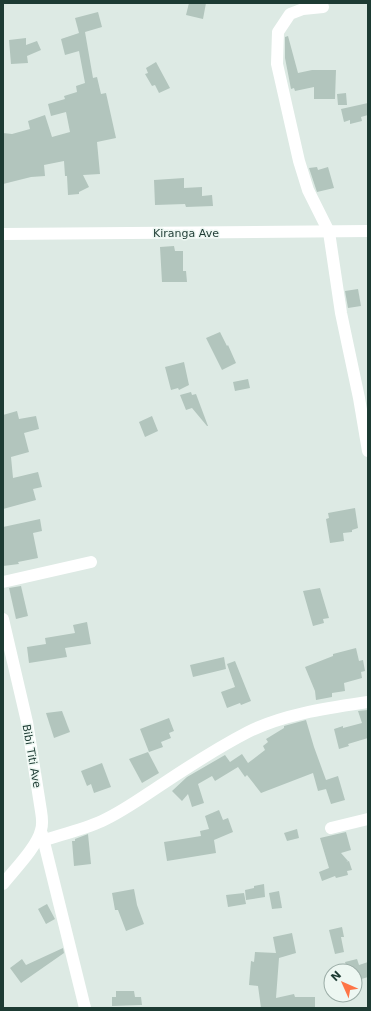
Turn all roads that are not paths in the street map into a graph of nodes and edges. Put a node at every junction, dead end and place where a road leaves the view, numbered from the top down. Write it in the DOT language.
graph roads {
  1 [pos="323,7"];
  2 [pos="368,231"];
  3 [pos="329,232"];
  4 [pos="3,234"];
  5 [pos="368,450"];
  6 [pos="91,562"];
  7 [pos="3,582"];
  8 [pos="3,619"];
  9 [pos="368,702"];
  10 [pos="368,818"];
  11 [pos="331,828"];
  12 [pos="43,835"];
  13 [pos="3,884"];
  14 [pos="85,1008"];
  1 -- 3 [label="street"];
  2 -- 3 [label="street, Kiranga Ave"];
  3 -- 4 [label="street, Kiranga Ave"];
  3 -- 5 [label="street"];
  6 -- 7 [label="street"];
  8 -- 12 [label="street, Bibi Titi Ave"];
  9 -- 12 [label="street"];
  10 -- 11 [label="street"];
  12 -- 13 [label="street, Bibi Titi Ave"];
  12 -- 14 [label="street"];
}
